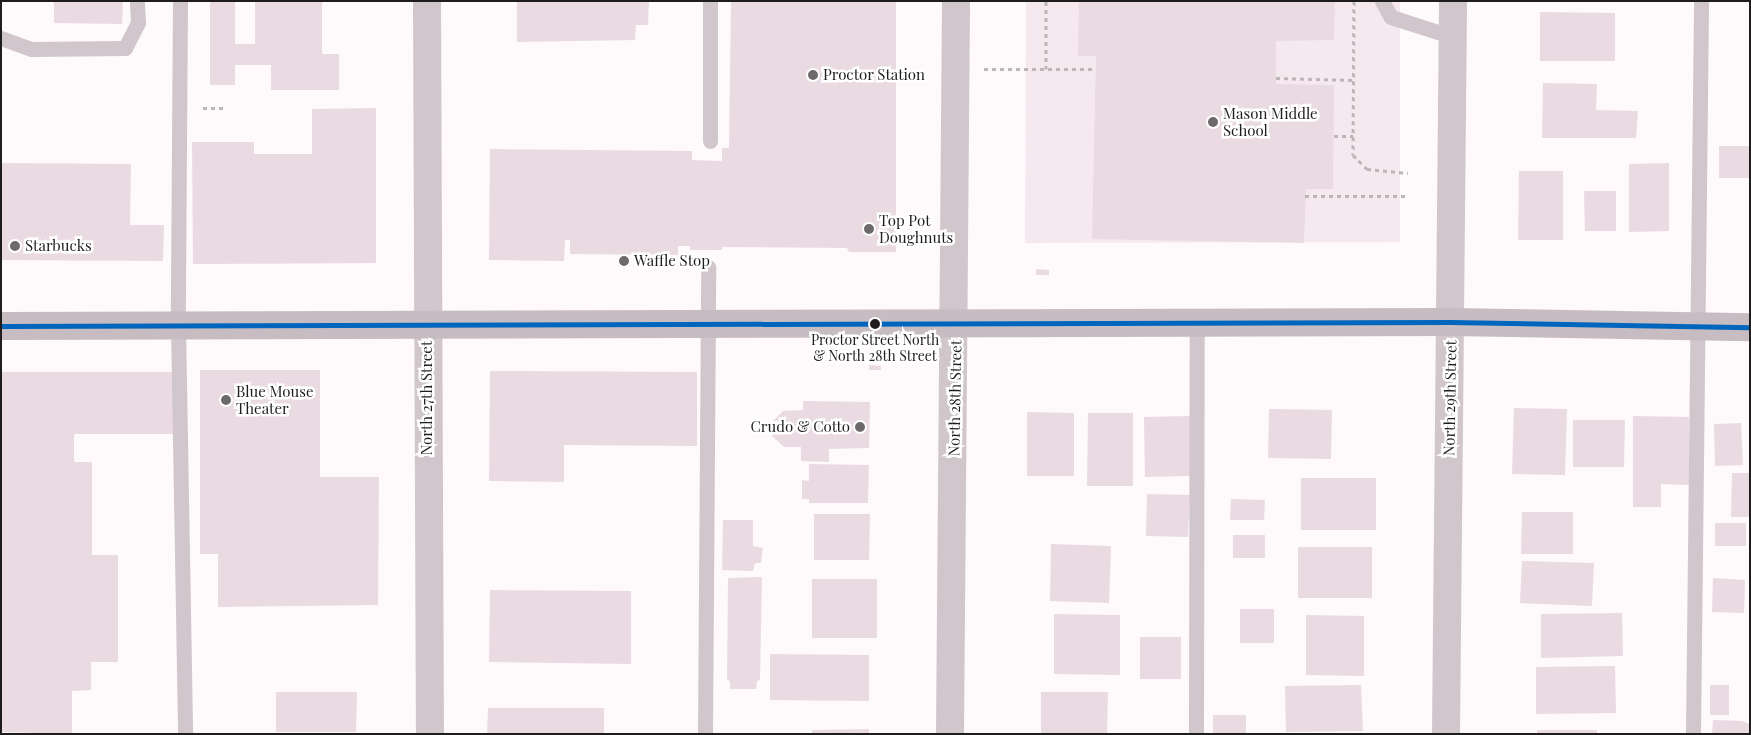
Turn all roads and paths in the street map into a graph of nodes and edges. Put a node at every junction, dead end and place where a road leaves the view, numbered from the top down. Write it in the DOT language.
graph roads {
  1 [pos="138,1"];
  2 [pos="180,1"];
  3 [pos="427,1"];
  4 [pos="710,1"];
  5 [pos="956,1"];
  6 [pos="1046,1"];
  7 [pos="1354,1"];
  8 [pos="1382,1"];
  9 [pos="1453,1"];
  10 [pos="1701,1"];
  11 [pos="1453,37"];
  12 [pos="4,38"];
  13 [pos="1015,69"];
  14 [pos="1046,69"];
  15 [pos="1096,69"];
  16 [pos="1276,78"];
  17 [pos="1354,80"];
  18 [pos="1334,136"];
  19 [pos="1354,136"];
  20 [pos="710,141"];
  21 [pos="1408,173"];
  22 [pos="1305,196"];
  23 [pos="1407,196"];
  24 [pos="708,267"];
  25 [pos="1450,322"];
  26 [pos="1197,323"];
  27 [pos="707,324"];
  28 [pos="956,324"];
  29 [pos="178,325"];
  30 [pos="427,325"];
  31 [pos="1,326"];
  32 [pos="1698,326"];
  33 [pos="1750,327"];
  34 [pos="185,734"];
  35 [pos="430,734"];
  36 [pos="705,734"];
  37 [pos="950,734"];
  38 [pos="1196,734"];
  39 [pos="1446,734"];
  40 [pos="1693,734"];
  1 -- 12 [label="lane"];
  2 -- 29 [label="lane"];
  3 -- 30 [label="street, North 27th Street"];
  4 -- 20 [label="lane"];
  5 -- 28 [label="street, North 28th Street"];
  6 -- 14 [label="path"];
  7 -- 17 [label="path"];
  8 -- 11 [label="lane"];
  9 -- 11 [label="street, North 29th Street"];
  10 -- 32 [label="lane"];
  11 -- 25 [label="street, North 29th Street"];
  13 -- 14 [label="path"];
  14 -- 15 [label="path"];
  16 -- 17 [label="path"];
  17 -- 19 [label="path"];
  18 -- 19 [label="path"];
  19 -- 21 [label="path"];
  22 -- 23 [label="path"];
  24 -- 27 [label="lane"];
  25 -- 26 [label="street"];
  25 -- 32 [label="street"];
  25 -- 39 [label="street, North 29th Street"];
  26 -- 28 [label="street"];
  26 -- 38 [label="lane"];
  27 -- 28 [label="street"];
  27 -- 30 [label="street"];
  27 -- 36 [label="lane"];
  28 -- 37 [label="street, North 28th Street"];
  29 -- 30 [label="street"];
  29 -- 31 [label="street"];
  29 -- 34 [label="lane"];
  30 -- 35 [label="street, North 27th Street"];
  32 -- 33 [label="street"];
  32 -- 40 [label="lane"];
}
